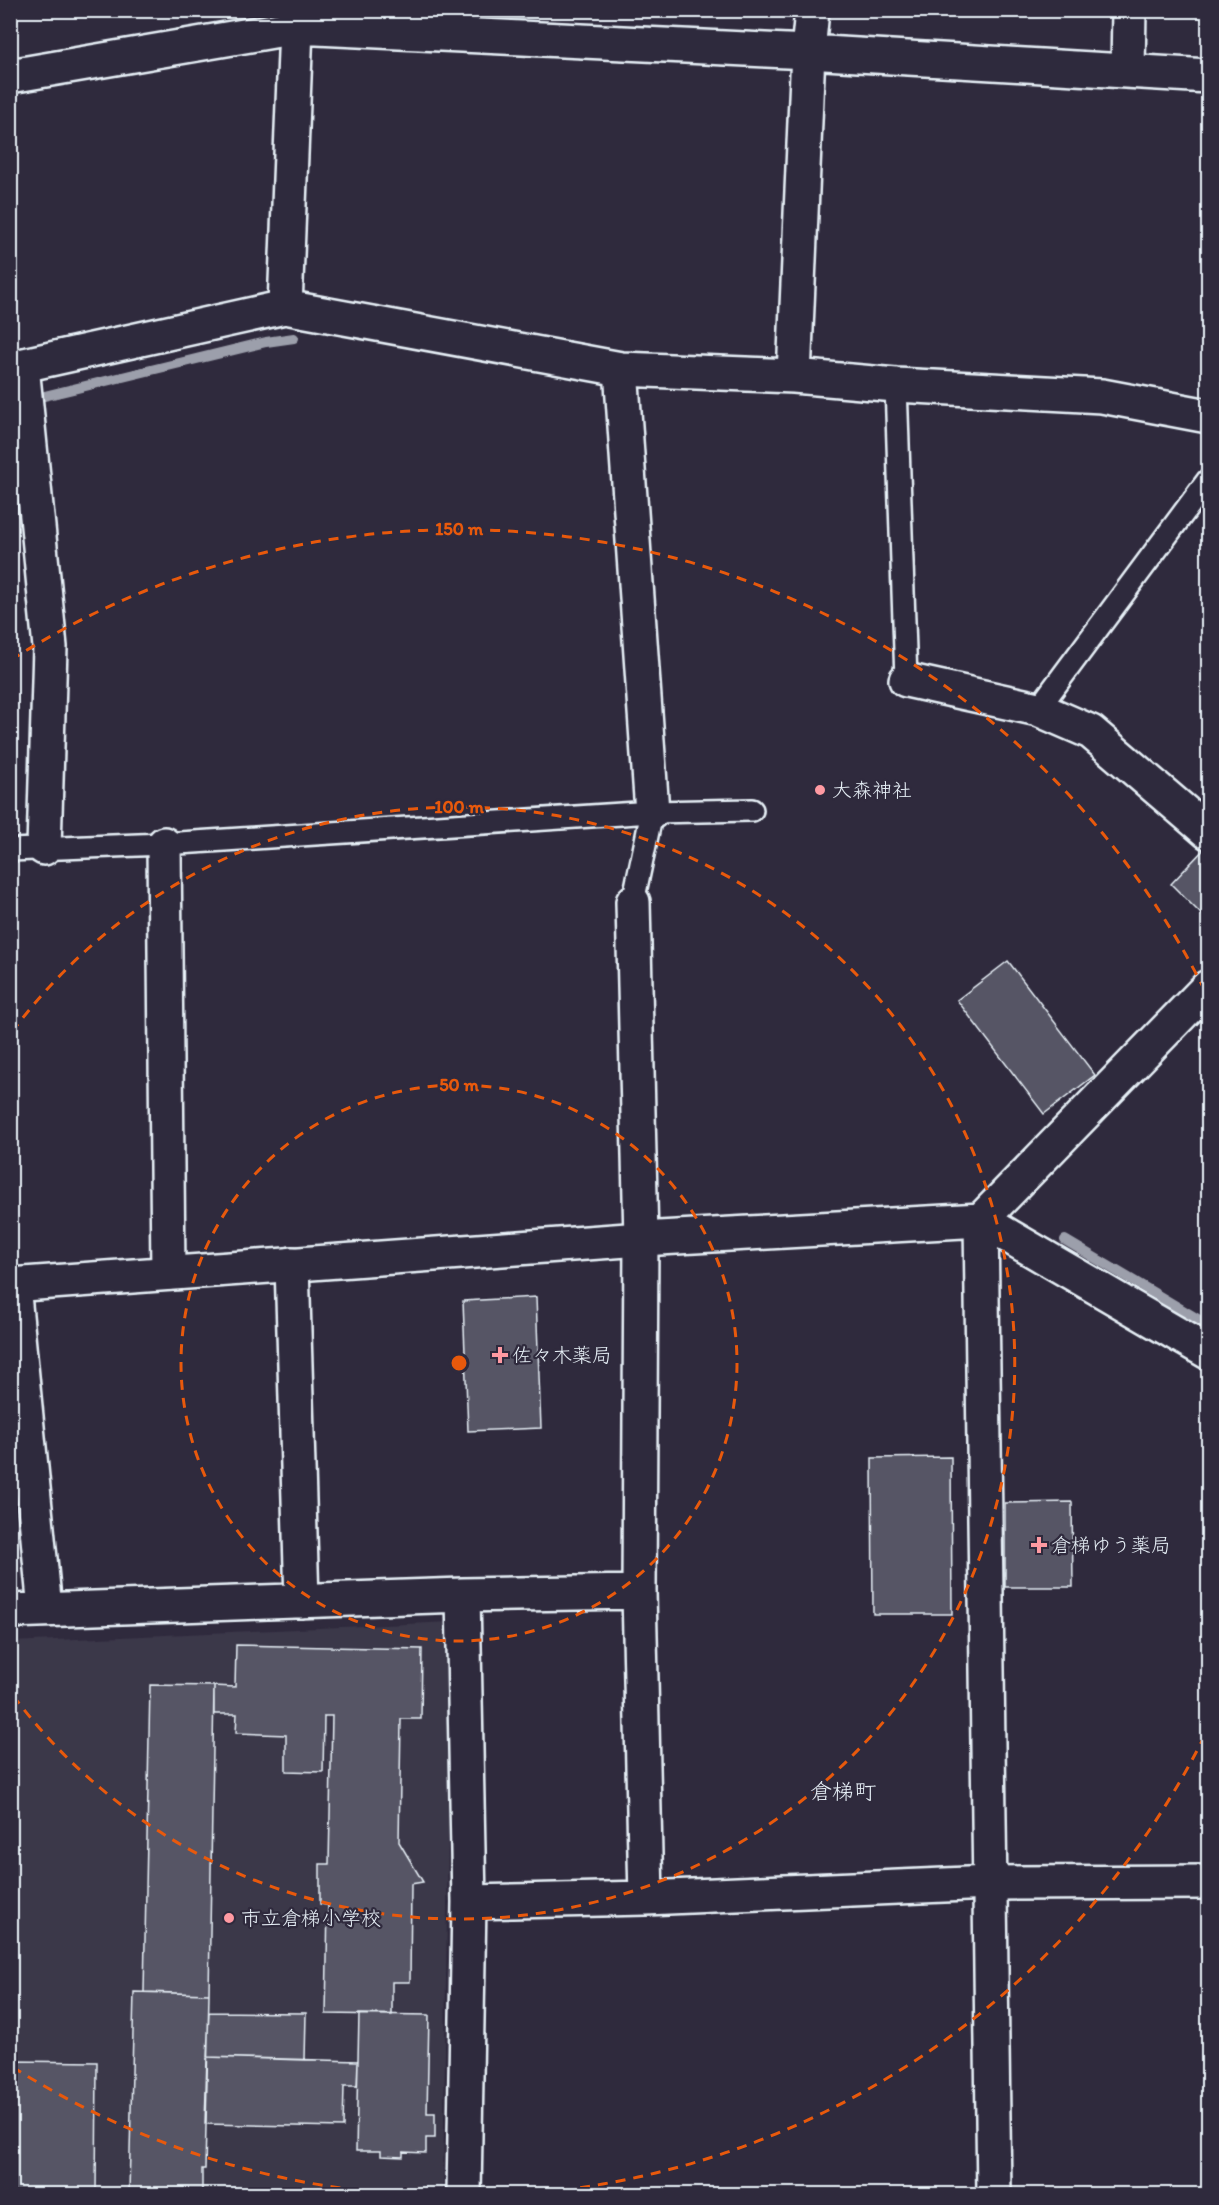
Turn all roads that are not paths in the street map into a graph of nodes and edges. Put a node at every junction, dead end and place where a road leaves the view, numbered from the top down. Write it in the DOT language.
graph roads {
  1 [pos="812,10"];
  2 [pos="1129,10"];
  3 [pos="295,19"];
  4 [pos="808,52"];
  5 [pos="1128,70"];
  6 [pos="10,76"];
  7 [pos="1209,76"];
  8 [pos="285,307"];
  9 [pos="16,367"];
  10 [pos="621,369"];
  11 [pos="794,376"];
  12 [pos="896,385"];
  13 [pos="1209,416"];
  14 [pos="1209,480"];
  15 [pos="906,680"];
  16 [pos="1038,709"];
  17 [pos="752,810"];
  18 [pos="652,812"];
  19 [pos="1209,832"];
  20 [pos="164,844"];
  21 [pos="45,848"];
  22 [pos="10,850"];
  23 [pos="633,902"];
  24 [pos="1209,987"];
  25 [pos="981,1220"];
  26 [pos="640,1239"];
  27 [pos="292,1264"];
  28 [pos="168,1273"];
  29 [pos="12,1285"];
  30 [pos="1209,1352"];
  31 [pos="639,1592"];
  32 [pos="463,1595"];
  33 [pos="302,1601"];
  34 [pos="45,1609"];
  35 [pos="10,1611"];
  36 [pos="1209,1882"];
  37 [pos="990,1883"];
  38 [pos="646,1898"];
  39 [pos="468,1902"];
  40 [pos="464,2194"];
  41 [pos="994,2194"];
  1 -- 4 [label="street"];
  2 -- 5 [label="street"];
  3 -- 4 [label="street"];
  3 -- 6 [label="street"];
  3 -- 8 [label="street"];
  4 -- 5 [label="street"];
  4 -- 11 [label="street"];
  5 -- 7 [label="street"];
  8 -- 9 [label="street"];
  8 -- 10 [label="street"];
  9 -- 21 [label="street"];
  10 -- 11 [label="street"];
  10 -- 18 [label="street"];
  11 -- 12 [label="street"];
  12 -- 13 [label="street"];
  12 -- 15 [label="lane"];
  14 -- 16 [label="lane"];
  15 -- 16 [label="street"];
  16 -- 19 [label="street"];
  17 -- 18 [label="lane"];
  18 -- 20 [label="lane"];
  18 -- 23 [label="lane"];
  20 -- 21 [label="lane"];
  20 -- 28 [label="street"];
  21 -- 22 [label="lane"];
  23 -- 26 [label="street"];
  24 -- 25 [label="street"];
  25 -- 26 [label="street"];
  25 -- 30 [label="street"];
  25 -- 37 [label="street"];
  26 -- 27 [label="street"];
  26 -- 31 [label="street"];
  27 -- 28 [label="street"];
  27 -- 33 [label="street"];
  28 -- 29 [label="street"];
  29 -- 34 [label="street"];
  31 -- 32 [label="street"];
  31 -- 38 [label="street"];
  32 -- 33 [label="street"];
  32 -- 39 [label="street"];
  33 -- 34 [label="street"];
  34 -- 35 [label="street"];
  36 -- 37 [label="street"];
  37 -- 38 [label="street"];
  37 -- 41 [label="street"];
  38 -- 39 [label="street"];
  39 -- 40 [label="street"];
}
